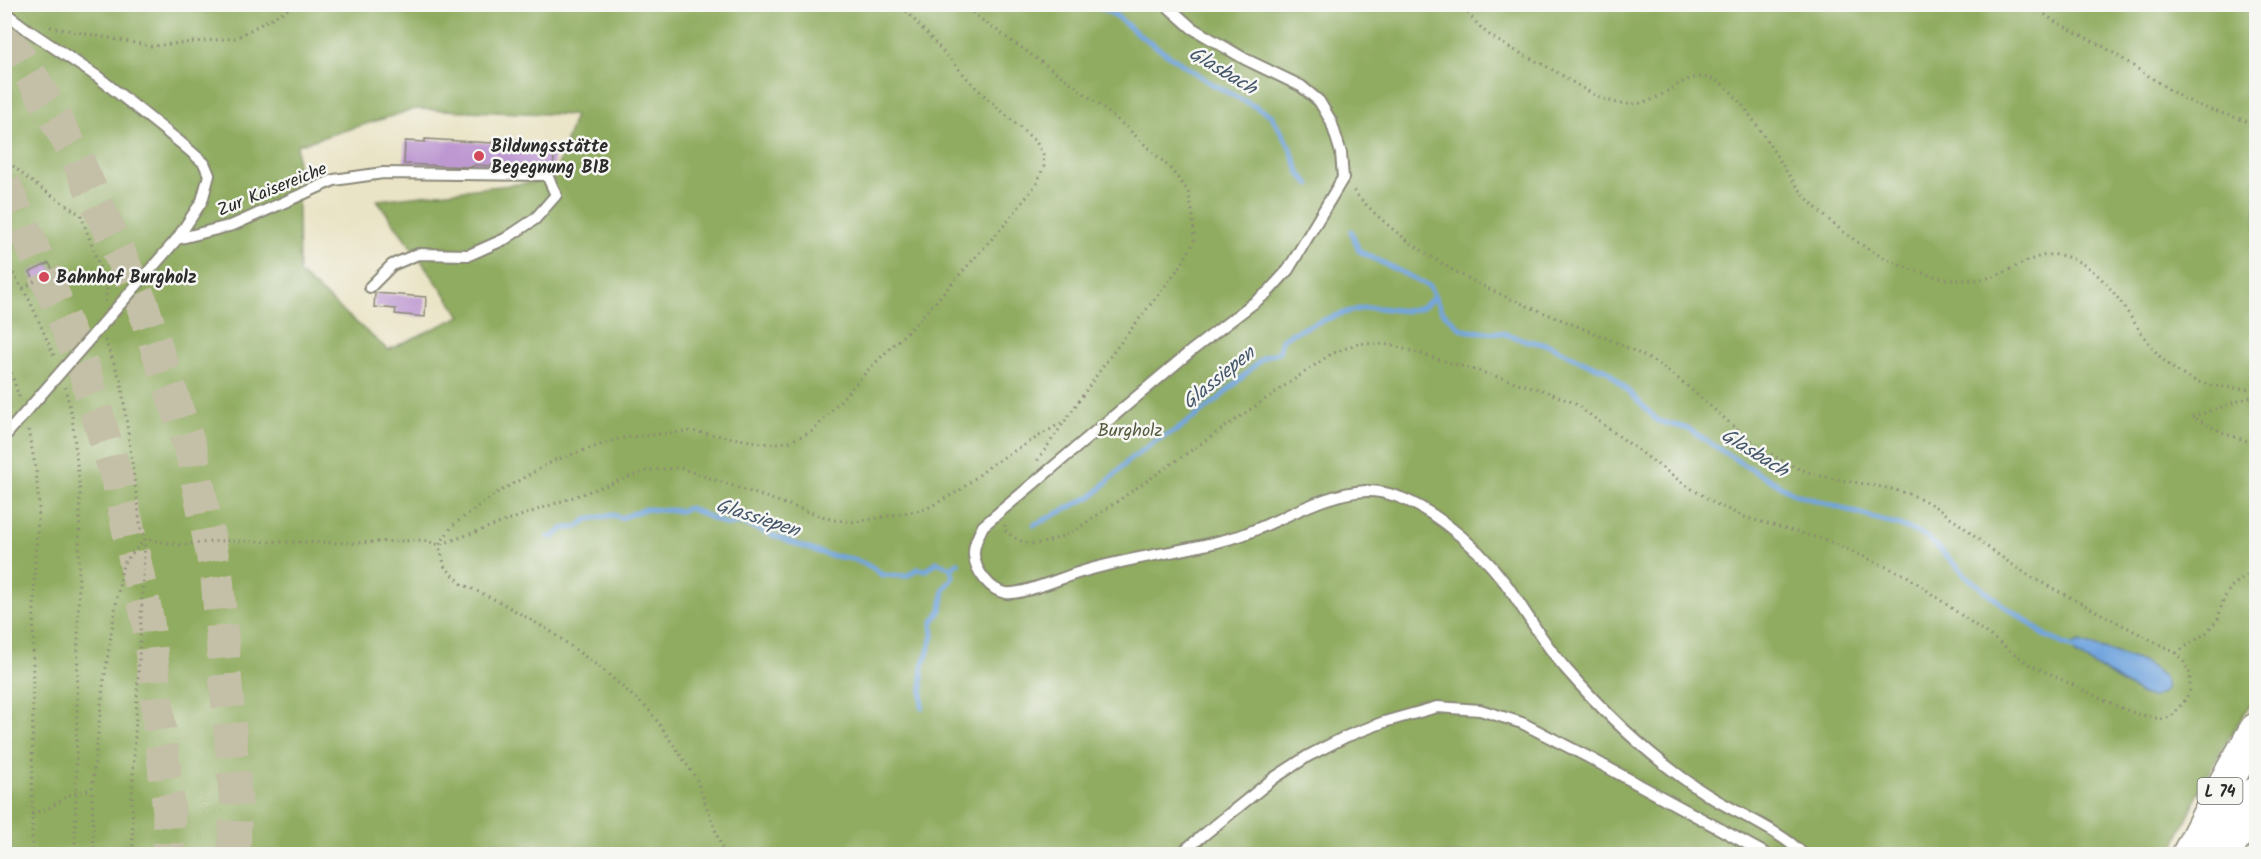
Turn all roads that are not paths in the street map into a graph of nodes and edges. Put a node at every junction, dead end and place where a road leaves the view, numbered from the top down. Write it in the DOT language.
graph roads {
  1 [pos="1165,4"];
  2 [pos="4,12"];
  3 [pos="177,239"];
  4 [pos="370,287"];
  5 [pos="4,437"];
  6 [pos="2256,730"];
  7 [pos="2256,794"];
  8 [pos="1180,855"];
  9 [pos="1766,855"];
  10 [pos="1803,855"];
  11 [pos="2189,855"];
  12 [pos="2225,855"];
  1 -- 10 [label="lane"];
  2 -- 3 [label="lane"];
  3 -- 4 [label="lane, Zur Kaisereiche"];
  3 -- 5 [label="lane"];
  6 -- 11 [label="highway, L 74"];
  7 -- 12 [label="highway, L 74"];
  8 -- 9 [label="lane"];
}
